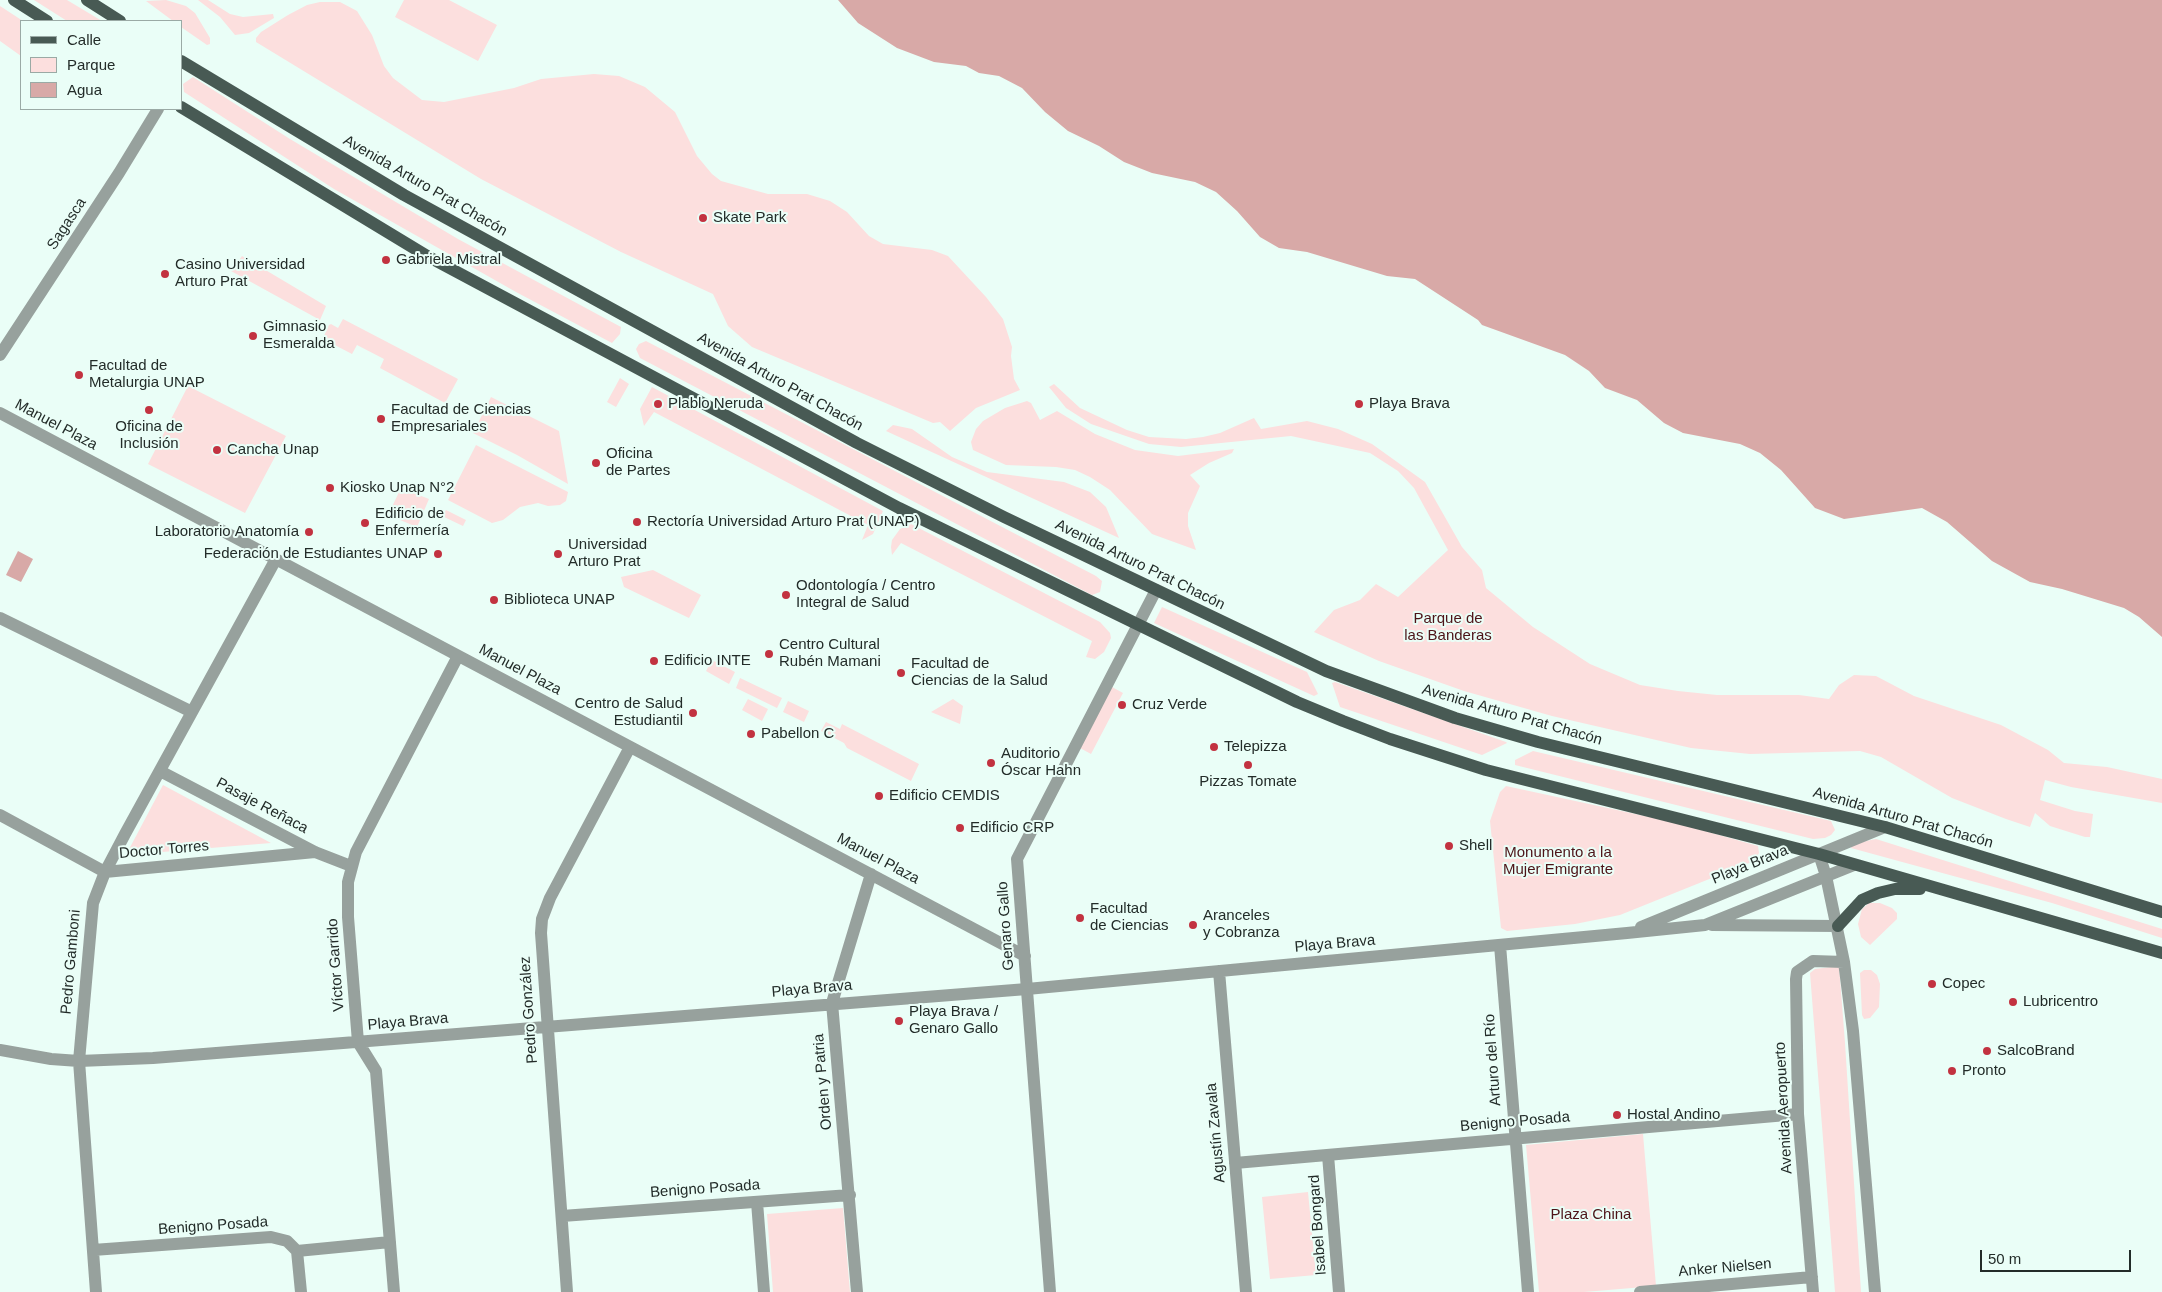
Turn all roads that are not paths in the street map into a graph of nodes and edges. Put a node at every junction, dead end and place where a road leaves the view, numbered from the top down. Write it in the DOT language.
graph roads {
  1 [pos="14,0"];
  2 [pos="87,0"];
  3 [pos="45,20"];
  4 [pos="118,20"];
  5 [pos="183,65"];
  6 [pos="182,108"];
  7 [pos="157,110"];
  8 [pos="0,355"];
  9 [pos="0,413"];
  10 [pos="276,560"];
  11 [pos="1156,590"];
  12 [pos="0,618"];
  13 [pos="1138,625"];
  14 [pos="458,656"];
  15 [pos="192,712"];
  16 [pos="630,747"];
  17 [pos="160,771"];
  18 [pos="0,815"];
  19 [pos="1885,827"];
  20 [pos="314,852"];
  21 [pos="1819,854"];
  22 [pos="1854,865"];
  23 [pos="351,866"];
  24 [pos="105,872"];
  25 [pos="871,874"];
  26 [pos="1826,876"];
  27 [pos="1935,889"];
  28 [pos="2162,912"];
  29 [pos="1705,925"];
  30 [pos="1838,926"];
  31 [pos="1627,933"];
  32 [pos="1500,945"];
  33 [pos="2162,953"];
  34 [pos="1025,956"];
  35 [pos="1844,962"];
  36 [pos="1219,971"];
  37 [pos="1027,989"];
  38 [pos="832,1003"];
  39 [pos="547,1027"];
  40 [pos="358,1042"];
  41 [pos="0,1050"];
  42 [pos="79,1061"];
  43 [pos="1798,1114"];
  44 [pos="1516,1137"];
  45 [pos="1328,1155"];
  46 [pos="1235,1163"];
  47 [pos="850,1195"];
  48 [pos="757,1202"];
  49 [pos="562,1216"];
  50 [pos="390,1242"];
  51 [pos="93,1250"];
  52 [pos="297,1251"];
  53 [pos="1812,1276"];
  54 [pos="96,1292"];
  55 [pos="301,1292"];
  56 [pos="394,1292"];
  57 [pos="568,1292"];
  58 [pos="764,1292"];
  59 [pos="857,1292"];
  60 [pos="1050,1292"];
  61 [pos="1246,1292"];
  62 [pos="1339,1292"];
  63 [pos="1528,1292"];
  64 [pos="1640,1292"];
  65 [pos="1813,1292"];
  66 [pos="1875,1292"];
  1 -- 3 [label="main road"];
  2 -- 4 [label="main road"];
  5 -- 11 [label="main road, Avenida Arturo Prat Chacón"];
  6 -- 13 [label="main road"];
  7 -- 8 [label="street, Sagasca"];
  9 -- 10 [label="street, Manuel Plaza"];
  10 -- 14 [label="street, Manuel Plaza"];
  10 -- 15 [label="street, Pedro Gamboni"];
  11 -- 13 [label="street, Genaro Gallo"];
  11 -- 19 [label="main road, Avenida Arturo Prat Chacón"];
  12 -- 15 [label="street"];
  13 -- 21 [label="main road"];
  13 -- 34 [label="street, Genaro Gallo"];
  14 -- 16 [label="street, Manuel Plaza"];
  14 -- 23 [label="street, Víctor Garrido"];
  15 -- 17 [label="street, Pedro Gamboni"];
  16 -- 25 [label="street, Manuel Plaza"];
  16 -- 39 [label="street, Pedro González"];
  17 -- 20 [label="street, Pasaje Reñaca"];
  17 -- 24 [label="street, Pedro Gamboni"];
  18 -- 24 [label="street, Doctor Torres"];
  19 -- 21 [label="street, Playa Brava"];
  19 -- 28 [label="main road, Avenida Arturo Prat Chacón"];
  20 -- 23 [label="street, Pasaje Reñaca"];
  20 -- 24 [label="street, Doctor Torres"];
  21 -- 22 [label="main road"];
  21 -- 26 [label="street"];
  21 -- 31 [label="street, Playa Brava"];
  22 -- 26 [label="street, Playa Brava"];
  22 -- 27 [label="main road"];
  23 -- 40 [label="street, Víctor Garrido"];
  24 -- 42 [label="street, Pedro Gamboni"];
  25 -- 34 [label="street, Manuel Plaza"];
  25 -- 38 [label="street, Orden y Patria"];
  26 -- 29 [label="street, Playa Brava"];
  26 -- 30 [label="street"];
  27 -- 30 [label="main road"];
  27 -- 33 [label="main road"];
  29 -- 30 [label="street"];
  29 -- 31 [label="street, Playa Brava"];
  30 -- 35 [label="street"];
  31 -- 32 [label="street, Playa Brava"];
  32 -- 36 [label="street, Playa Brava"];
  32 -- 44 [label="street, Arturo del Río"];
  34 -- 37 [label="street, Genaro Gallo"];
  35 -- 43 [label="street, Avenida Aeropuerto"];
  35 -- 66 [label="street"];
  36 -- 37 [label="street, Playa Brava"];
  36 -- 46 [label="street, Agustín Zavala"];
  37 -- 38 [label="street, Playa Brava"];
  37 -- 60 [label="street, Genaro Gallo"];
  38 -- 39 [label="street, Playa Brava"];
  38 -- 47 [label="street, Orden y Patria"];
  39 -- 40 [label="street, Playa Brava"];
  39 -- 49 [label="street, Pedro González"];
  40 -- 42 [label="street, Playa Brava"];
  40 -- 50 [label="street, Víctor Garrido"];
  41 -- 42 [label="street, Playa Brava"];
  42 -- 51 [label="street, Pedro Gamboni"];
  43 -- 44 [label="street, Benigno Posada"];
  43 -- 53 [label="street, Avenida Aeropuerto"];
  44 -- 45 [label="street, Benigno Posada"];
  44 -- 63 [label="street, Arturo del Río"];
  45 -- 46 [label="street, Benigno Posada"];
  45 -- 62 [label="street, Isabel Bongard"];
  46 -- 61 [label="street, Agustín Zavala"];
  47 -- 48 [label="street, Benigno Posada"];
  47 -- 59 [label="street, Orden y Patria"];
  48 -- 49 [label="street, Benigno Posada"];
  48 -- 58 [label="street"];
  49 -- 57 [label="street, Pedro González"];
  50 -- 52 [label="street"];
  50 -- 56 [label="street, Víctor Garrido"];
  51 -- 52 [label="street, Benigno Posada"];
  51 -- 54 [label="street, Pedro Gamboni"];
  52 -- 55 [label="street"];
  53 -- 64 [label="street, Anker Nielsen"];
  53 -- 65 [label="street, Avenida Aeropuerto"];
}
